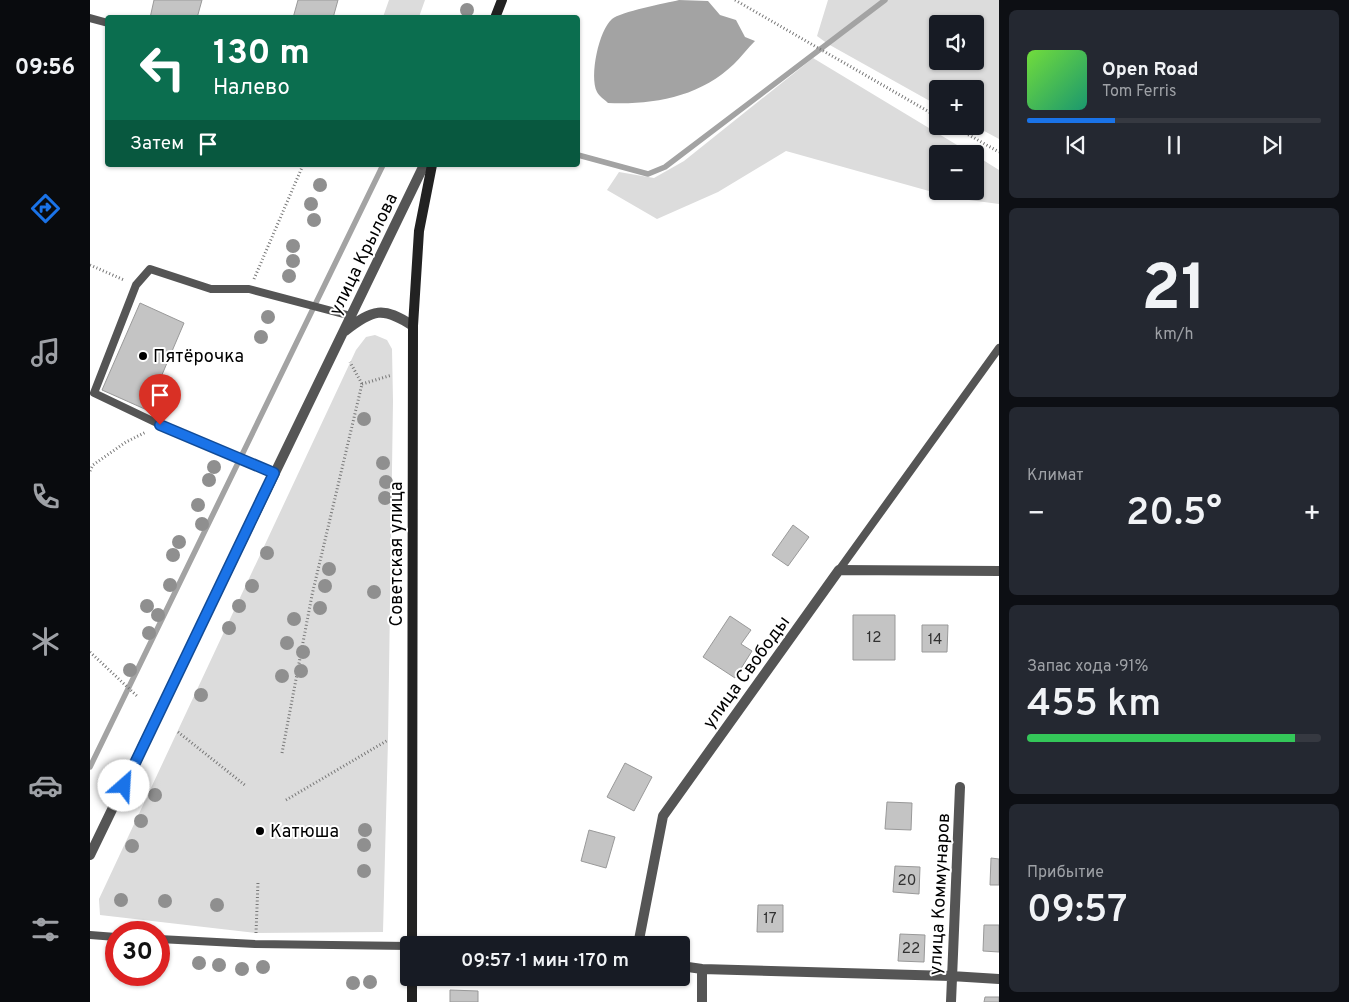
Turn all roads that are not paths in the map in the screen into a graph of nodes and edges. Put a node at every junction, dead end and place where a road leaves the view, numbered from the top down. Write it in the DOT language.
graph roads {
  1 [pos="502,0"];
  2 [pos="496,15"];
  3 [pos="90,18"];
  4 [pos="105,22"];
  5 [pos="423,167"];
  6 [pos="432,167"];
  7 [pos="351,316"];
  8 [pos="413,326"];
  9 [pos="344,331"];
  10 [pos="999,348"];
  11 [pos="274,473"];
  12 [pos="840,570"];
  13 [pos="999,571"];
  14 [pos="960,787"];
  15 [pos="90,855"];
  16 [pos="90,935"];
  17 [pos="105,936"];
  18 [pos="410,936"];
  19 [pos="640,936"];
  20 [pos="170,940"];
  21 [pos="400,946"];
  22 [pos="690,967"];
  23 [pos="702,969"];
  24 [pos="951,976"];
  25 [pos="999,979"];
  26 [pos="412,986"];
  27 [pos="412,1002"];
  28 [pos="702,1002"];
  29 [pos="951,1002"];
  1 -- 2 [label="main road"];
  3 -- 4 [label="lane"];
  5 -- 7 [label="street, улица Крылова"];
  6 -- 8 [label="main road, Советская улица"];
  7 -- 9 [label="street, улица Крылова"];
  7 -- 11 [label="lane"];
  8 -- 9 [label="street, улица Крылова"];
  8 -- 18 [label="main road, Советская улица"];
  9 -- 11 [label="street, улица Крылова"];
  10 -- 12 [label="lane"];
  11 -- 15 [label="street, улица Крылова"];
  12 -- 13 [label="street"];
  12 -- 19 [label="street, улица Свободы"];
  14 -- 24 [label="street, улица Коммунаров"];
  16 -- 17 [label="lane"];
  20 -- 21 [label="lane"];
  22 -- 23 [label="street"];
  23 -- 24 [label="street"];
  23 -- 28 [label="street"];
  24 -- 25 [label="street"];
  24 -- 29 [label="street, улица Коммунаров"];
  26 -- 27 [label="main road"];
}
